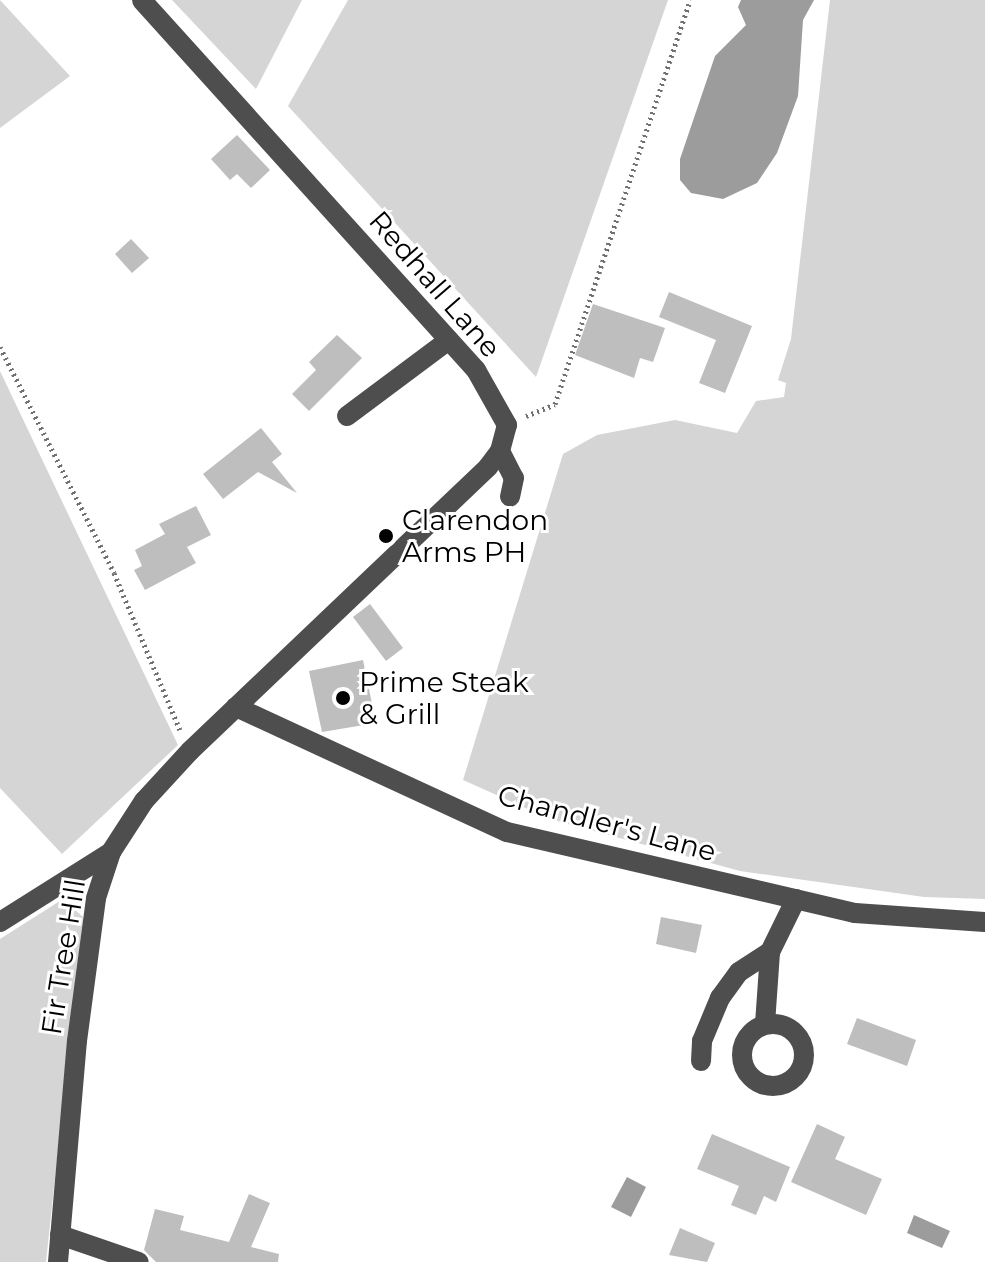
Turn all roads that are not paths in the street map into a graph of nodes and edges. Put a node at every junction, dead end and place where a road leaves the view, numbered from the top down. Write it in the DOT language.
graph roads {
  1 [pos="142,0"];
  2 [pos="449,340"];
  3 [pos="347,416"];
  4 [pos="500,451"];
  5 [pos="510,497"];
  6 [pos="236,707"];
  7 [pos="111,852"];
  8 [pos="796,899"];
  9 [pos="0,922"];
  10 [pos="985,922"];
  11 [pos="770,952"];
  12 [pos="765,1024"];
  13 [pos="701,1061"];
  14 [pos="60,1235"];
  15 [pos="58,1262"];
  16 [pos="139,1262"];
  1 -- 2 [label="street, Redhall Lane"];
  2 -- 3 [label="street"];
  2 -- 4 [label="street, Redhall Lane"];
  4 -- 5 [label="street"];
  4 -- 6 [label="street"];
  6 -- 7 [label="street, Fir Tree Hill"];
  6 -- 8 [label="street, Chandler's Lane"];
  7 -- 9 [label="street"];
  7 -- 14 [label="street, Fir Tree Hill"];
  8 -- 10 [label="street, Chandler's Lane"];
  8 -- 11 [label="street"];
  11 -- 12 [label="street"];
  11 -- 13 [label="street"];
  14 -- 15 [label="street, Fir Tree Hill"];
  14 -- 16 [label="street"];
}
